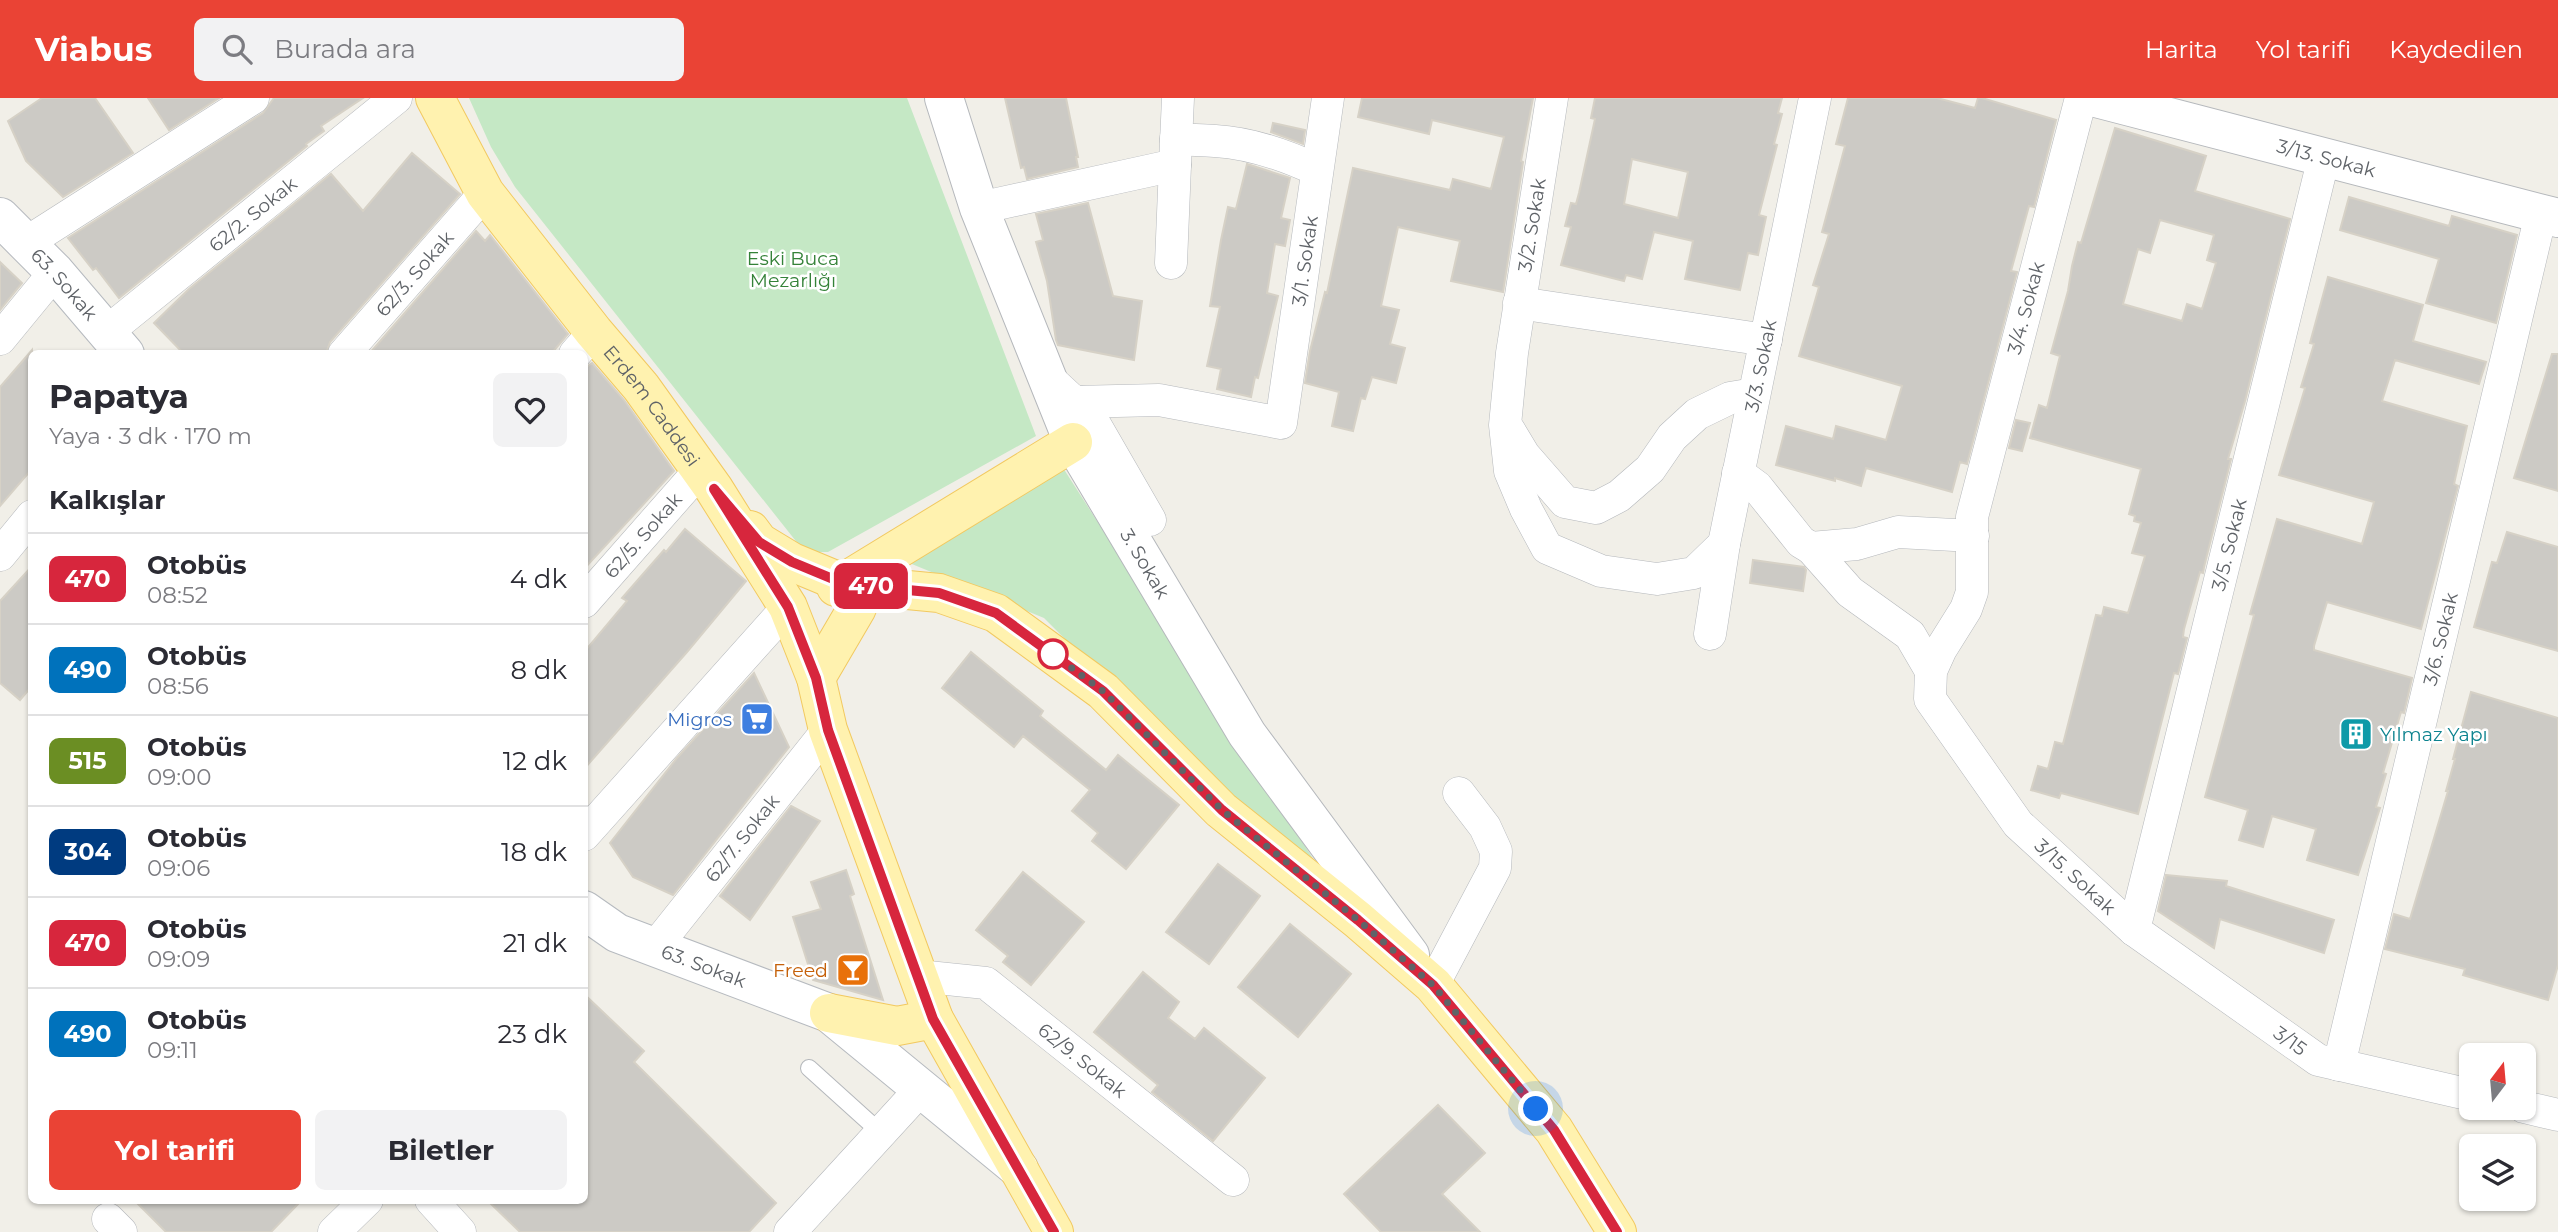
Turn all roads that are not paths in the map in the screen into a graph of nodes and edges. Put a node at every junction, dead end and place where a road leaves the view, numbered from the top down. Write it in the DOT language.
graph roads {
  1 [pos="253,98"];
  2 [pos="396,98"];
  3 [pos="435,98"];
  4 [pos="944,98"];
  5 [pos="1178,98"];
  6 [pos="1328,98"];
  7 [pos="1552,98"];
  8 [pos="1815,98"];
  9 [pos="2096,99"];
  10 [pos="1175,152"];
  11 [pos="2324,157"];
  12 [pos="1317,170"];
  13 [pos="485,193"];
  14 [pos="979,208"];
  15 [pos="2550,216"];
  16 [pos="13,230"];
  17 [pos="1171,263"];
  18 [pos="55,272"];
  19 [pos="1519,303"];
  20 [pos="0,339"];
  21 [pos="1766,340"];
  22 [pos="117,342"];
  23 [pos="585,343"];
  24 [pos="348,350"];
  25 [pos="1047,377"];
  26 [pos="1754,394"];
  27 [pos="1082,402"];
  28 [pos="1505,425"];
  29 [pos="1073,442"];
  30 [pos="1738,472"];
  31 [pos="707,479"];
  32 [pos="1150,520"];
  33 [pos="28,521"];
  34 [pos="1972,527"];
  35 [pos="1724,544"];
  36 [pos="1811,548"];
  37 [pos="0,555"];
  38 [pos="845,584"];
  39 [pos="588,598"];
  40 [pos="788,607"];
  41 [pos="1710,634"];
  42 [pos="1931,671"];
  43 [pos="816,678"];
  44 [pos="828,730"];
  45 [pos="1459,793"];
  46 [pos="588,831"];
  47 [pos="588,913"];
  48 [pos="2134,930"];
  49 [pos="656,946"];
  50 [pos="918,976"];
  51 [pos="1433,985"];
  52 [pos="829,1013"];
  53 [pos="933,1019"];
  54 [pos="2339,1065"];
  55 [pos="809,1068"];
  56 [pos="920,1090"];
  57 [pos="2459,1092"];
  58 [pos="2536,1110"];
  59 [pos="2558,1115"];
  60 [pos="881,1133"];
  61 [pos="1019,1169"];
  62 [pos="1233,1180"];
  63 [pos="363,1204"];
  64 [pos="435,1204"];
  65 [pos="334,1232"];
  66 [pos="460,1232"];
  67 [pos="790,1232"];
  68 [pos="1054,1232"];
  69 [pos="1617,1232"];
  1 -- 16 [label="street"];
  2 -- 22 [label="street, 62/2. Sokak"];
  3 -- 13 [label="main road, Erdem Caddesi"];
  4 -- 14 [label="street, 3. Sokak"];
  5 -- 10 [label="street"];
  6 -- 12 [label="street, 3/1. Sokak"];
  7 -- 19 [label="street, 3/2. Sokak"];
  8 -- 21 [label="street, 3/3. Sokak"];
  9 -- 11 [label="street, 3/13. Sokak"];
  9 -- 34 [label="street, 3/4. Sokak"];
  10 -- 12 [label="street"];
  10 -- 14 [label="street"];
  10 -- 17 [label="street"];
  11 -- 15 [label="street, 3/13. Sokak"];
  11 -- 48 [label="street, 3/5. Sokak"];
  12 -- 27 [label="street, 3/1. Sokak"];
  13 -- 23 [label="main road, Erdem Caddesi"];
  13 -- 24 [label="street, 62/3. Sokak"];
  14 -- 25 [label="street, 3. Sokak"];
  15 -- 54 [label="street, 3/6. Sokak"];
  16 -- 18 [label="street, 63. Sokak"];
  18 -- 20 [label="street"];
  18 -- 22 [label="street, 63. Sokak"];
  19 -- 21 [label="street"];
  19 -- 28 [label="street, 3/2. Sokak"];
  21 -- 26 [label="street, 3/3. Sokak"];
  23 -- 31 [label="main road, Erdem Caddesi"];
  25 -- 27 [label="street"];
  25 -- 29 [label="street, 3. Sokak"];
  26 -- 28 [label="street"];
  26 -- 30 [label="street, 3/3. Sokak"];
  27 -- 32 [label="street"];
  28 -- 35 [label="street, 3/2. Sokak"];
  29 -- 38 [label="main road"];
  29 -- 51 [label="street, 3. Sokak"];
  30 -- 35 [label="street, 3/3. Sokak"];
  30 -- 36 [label="street"];
  31 -- 38 [label="main road"];
  31 -- 39 [label="street, 62/5. Sokak"];
  31 -- 40 [label="main road, Erdem Caddesi"];
  33 -- 37 [label="street"];
  34 -- 36 [label="street"];
  34 -- 42 [label="street, 3/4. Sokak"];
  35 -- 41 [label="street, 3/3. Sokak"];
  36 -- 42 [label="street"];
  38 -- 40 [label="main road"];
  38 -- 43 [label="main road"];
  38 -- 51 [label="main road"];
  40 -- 43 [label="main road, Erdem Caddesi"];
  40 -- 46 [label="street"];
  42 -- 48 [label="street, 3/15. Sokak"];
  43 -- 44 [label="main road, Erdem Caddesi"];
  44 -- 49 [label="street, 62/7. Sokak"];
  44 -- 50 [label="main road, Erdem Caddesi"];
  45 -- 51 [label="street"];
  47 -- 49 [label="street, 63. Sokak"];
  48 -- 54 [label="street, 3/15"];
  49 -- 52 [label="street, 63. Sokak"];
  50 -- 53 [label="main road, Erdem Caddesi"];
  50 -- 62 [label="street, 62/9. Sokak"];
  51 -- 69 [label="main road"];
  52 -- 53 [label="main road"];
  52 -- 56 [label="street, 63. Sokak"];
  53 -- 61 [label="main road, Erdem Caddesi"];
  54 -- 57 [label="street, 3/15"];
  55 -- 60 [label="lane"];
  56 -- 60 [label="street"];
  56 -- 61 [label="street, 63. Sokak"];
  58 -- 59 [label="street"];
  60 -- 67 [label="street"];
  61 -- 68 [label="main road, Erdem Caddesi"];
  63 -- 65 [label="street"];
  64 -- 66 [label="street"];
}
